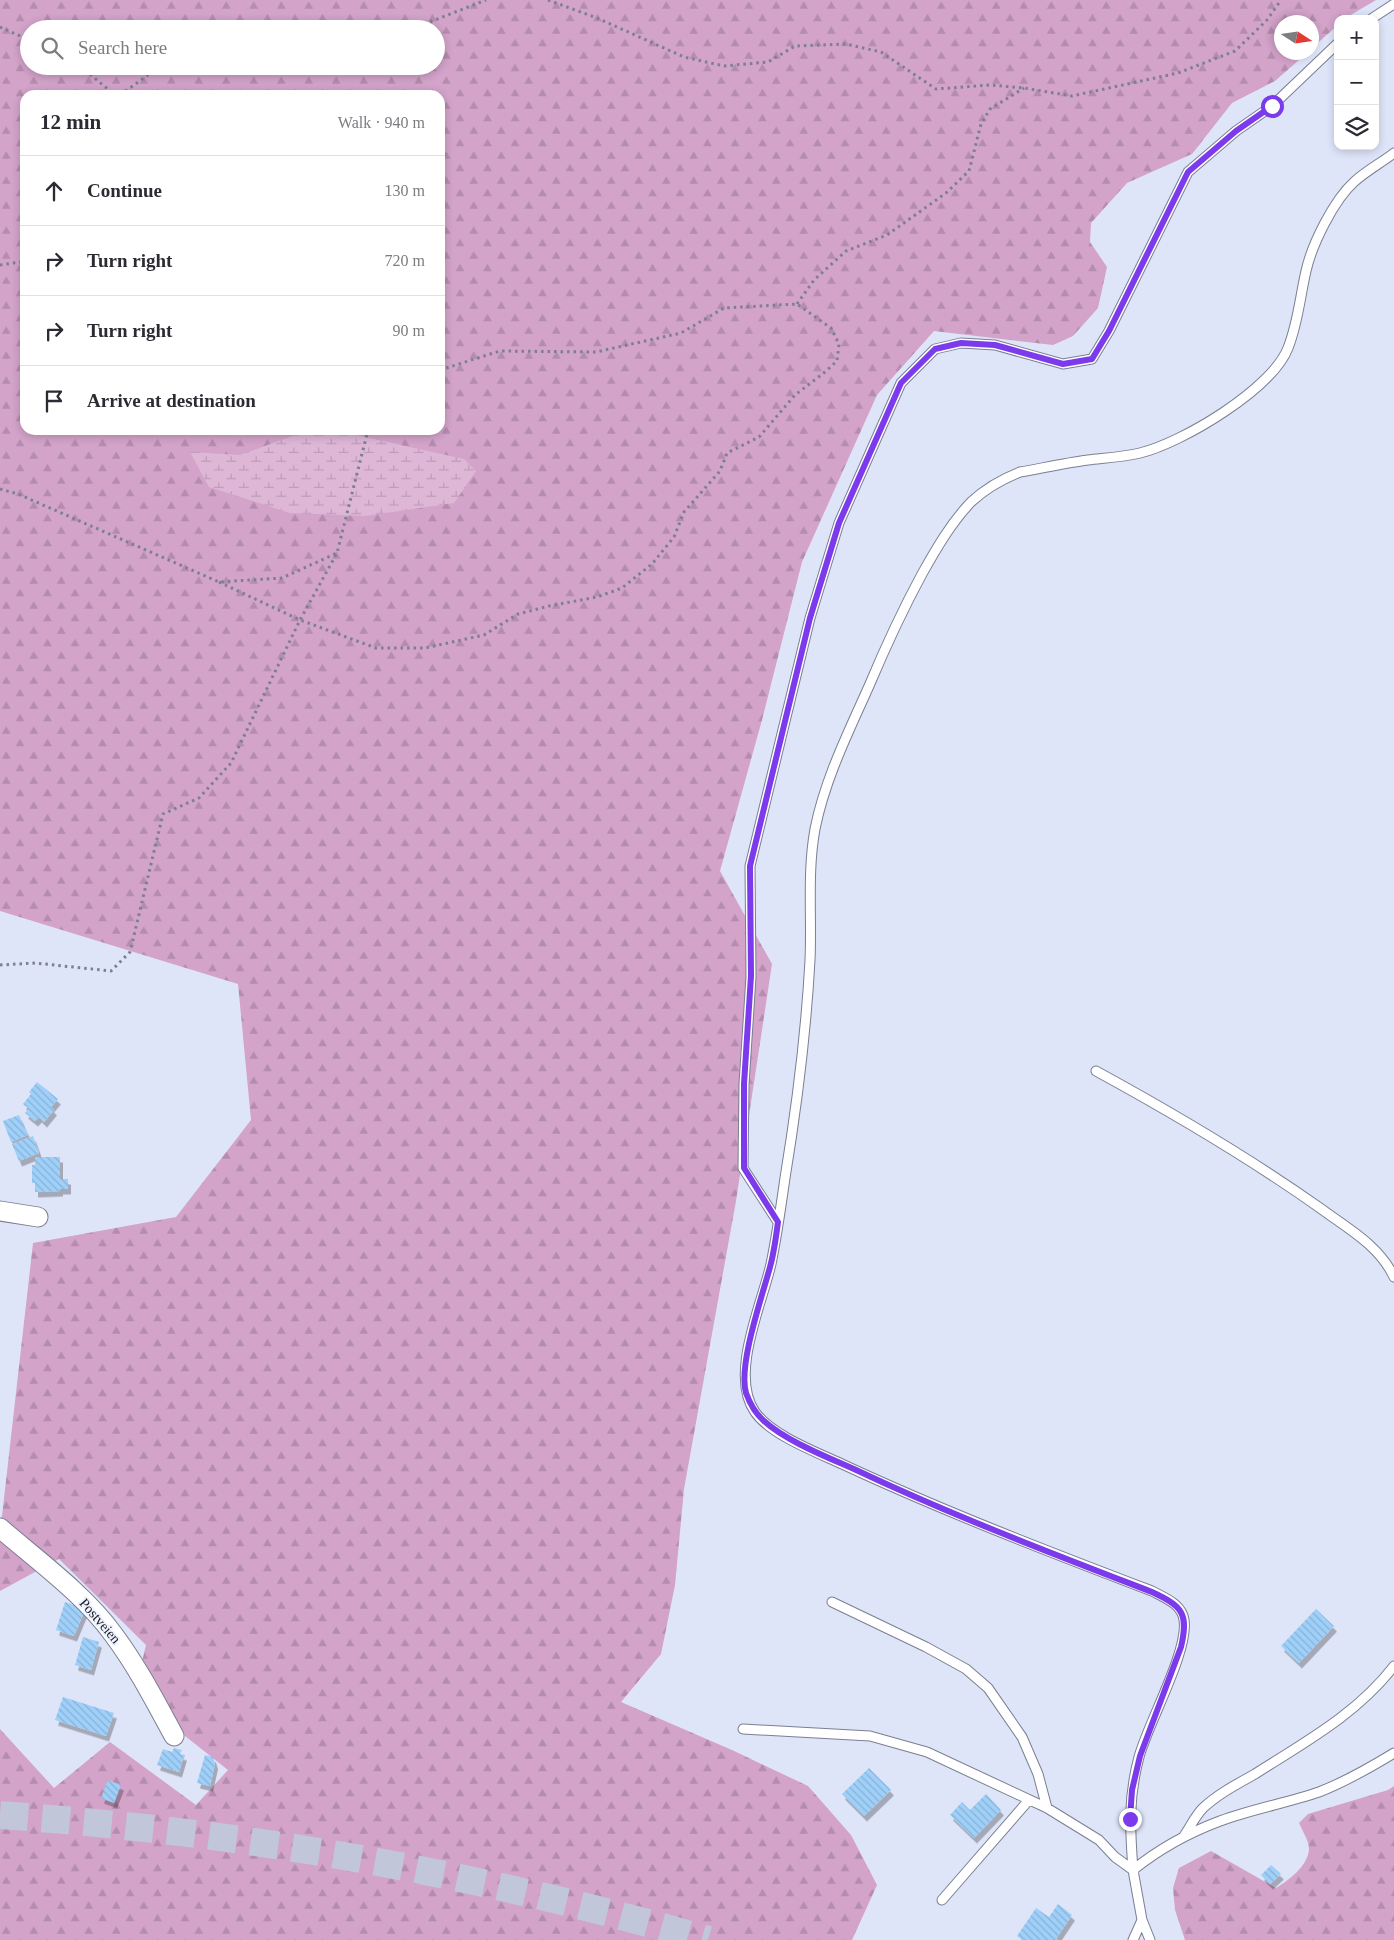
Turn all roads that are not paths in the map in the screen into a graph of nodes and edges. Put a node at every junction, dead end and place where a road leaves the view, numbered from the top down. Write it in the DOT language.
graph roads {
  1 [pos="1394,4"];
  2 [pos="1376,15"];
  3 [pos="1334,48"];
  4 [pos="1394,153"];
  5 [pos="1096,1071"];
  6 [pos="0,1211"];
  7 [pos="38,1217"];
  8 [pos="778,1222"];
  9 [pos="1394,1277"];
  10 [pos="0,1528"];
  11 [pos="832,1602"];
  12 [pos="1394,1666"];
  13 [pos="743,1729"];
  14 [pos="174,1736"];
  15 [pos="1394,1752"];
  16 [pos="1029,1800"];
  17 [pos="1047,1808"];
  18 [pos="1184,1837"];
  19 [pos="1133,1870"];
  20 [pos="942,1900"];
  21 [pos="1142,1920"];
  22 [pos="1133,1940"];
  23 [pos="1150,1940"];
  1 -- 2 [label="lane"];
  3 -- 8 [label="lane"];
  4 -- 8 [label="lane"];
  5 -- 9 [label="lane"];
  6 -- 7 [label="street"];
  8 -- 19 [label="lane"];
  10 -- 14 [label="street, Postveien"];
  11 -- 17 [label="lane"];
  12 -- 18 [label="lane"];
  13 -- 16 [label="lane"];
  15 -- 18 [label="lane"];
  16 -- 17 [label="lane"];
  16 -- 20 [label="lane"];
  17 -- 19 [label="lane"];
  18 -- 19 [label="lane"];
  19 -- 21 [label="lane"];
  21 -- 22 [label="lane"];
  21 -- 23 [label="lane"];
}
